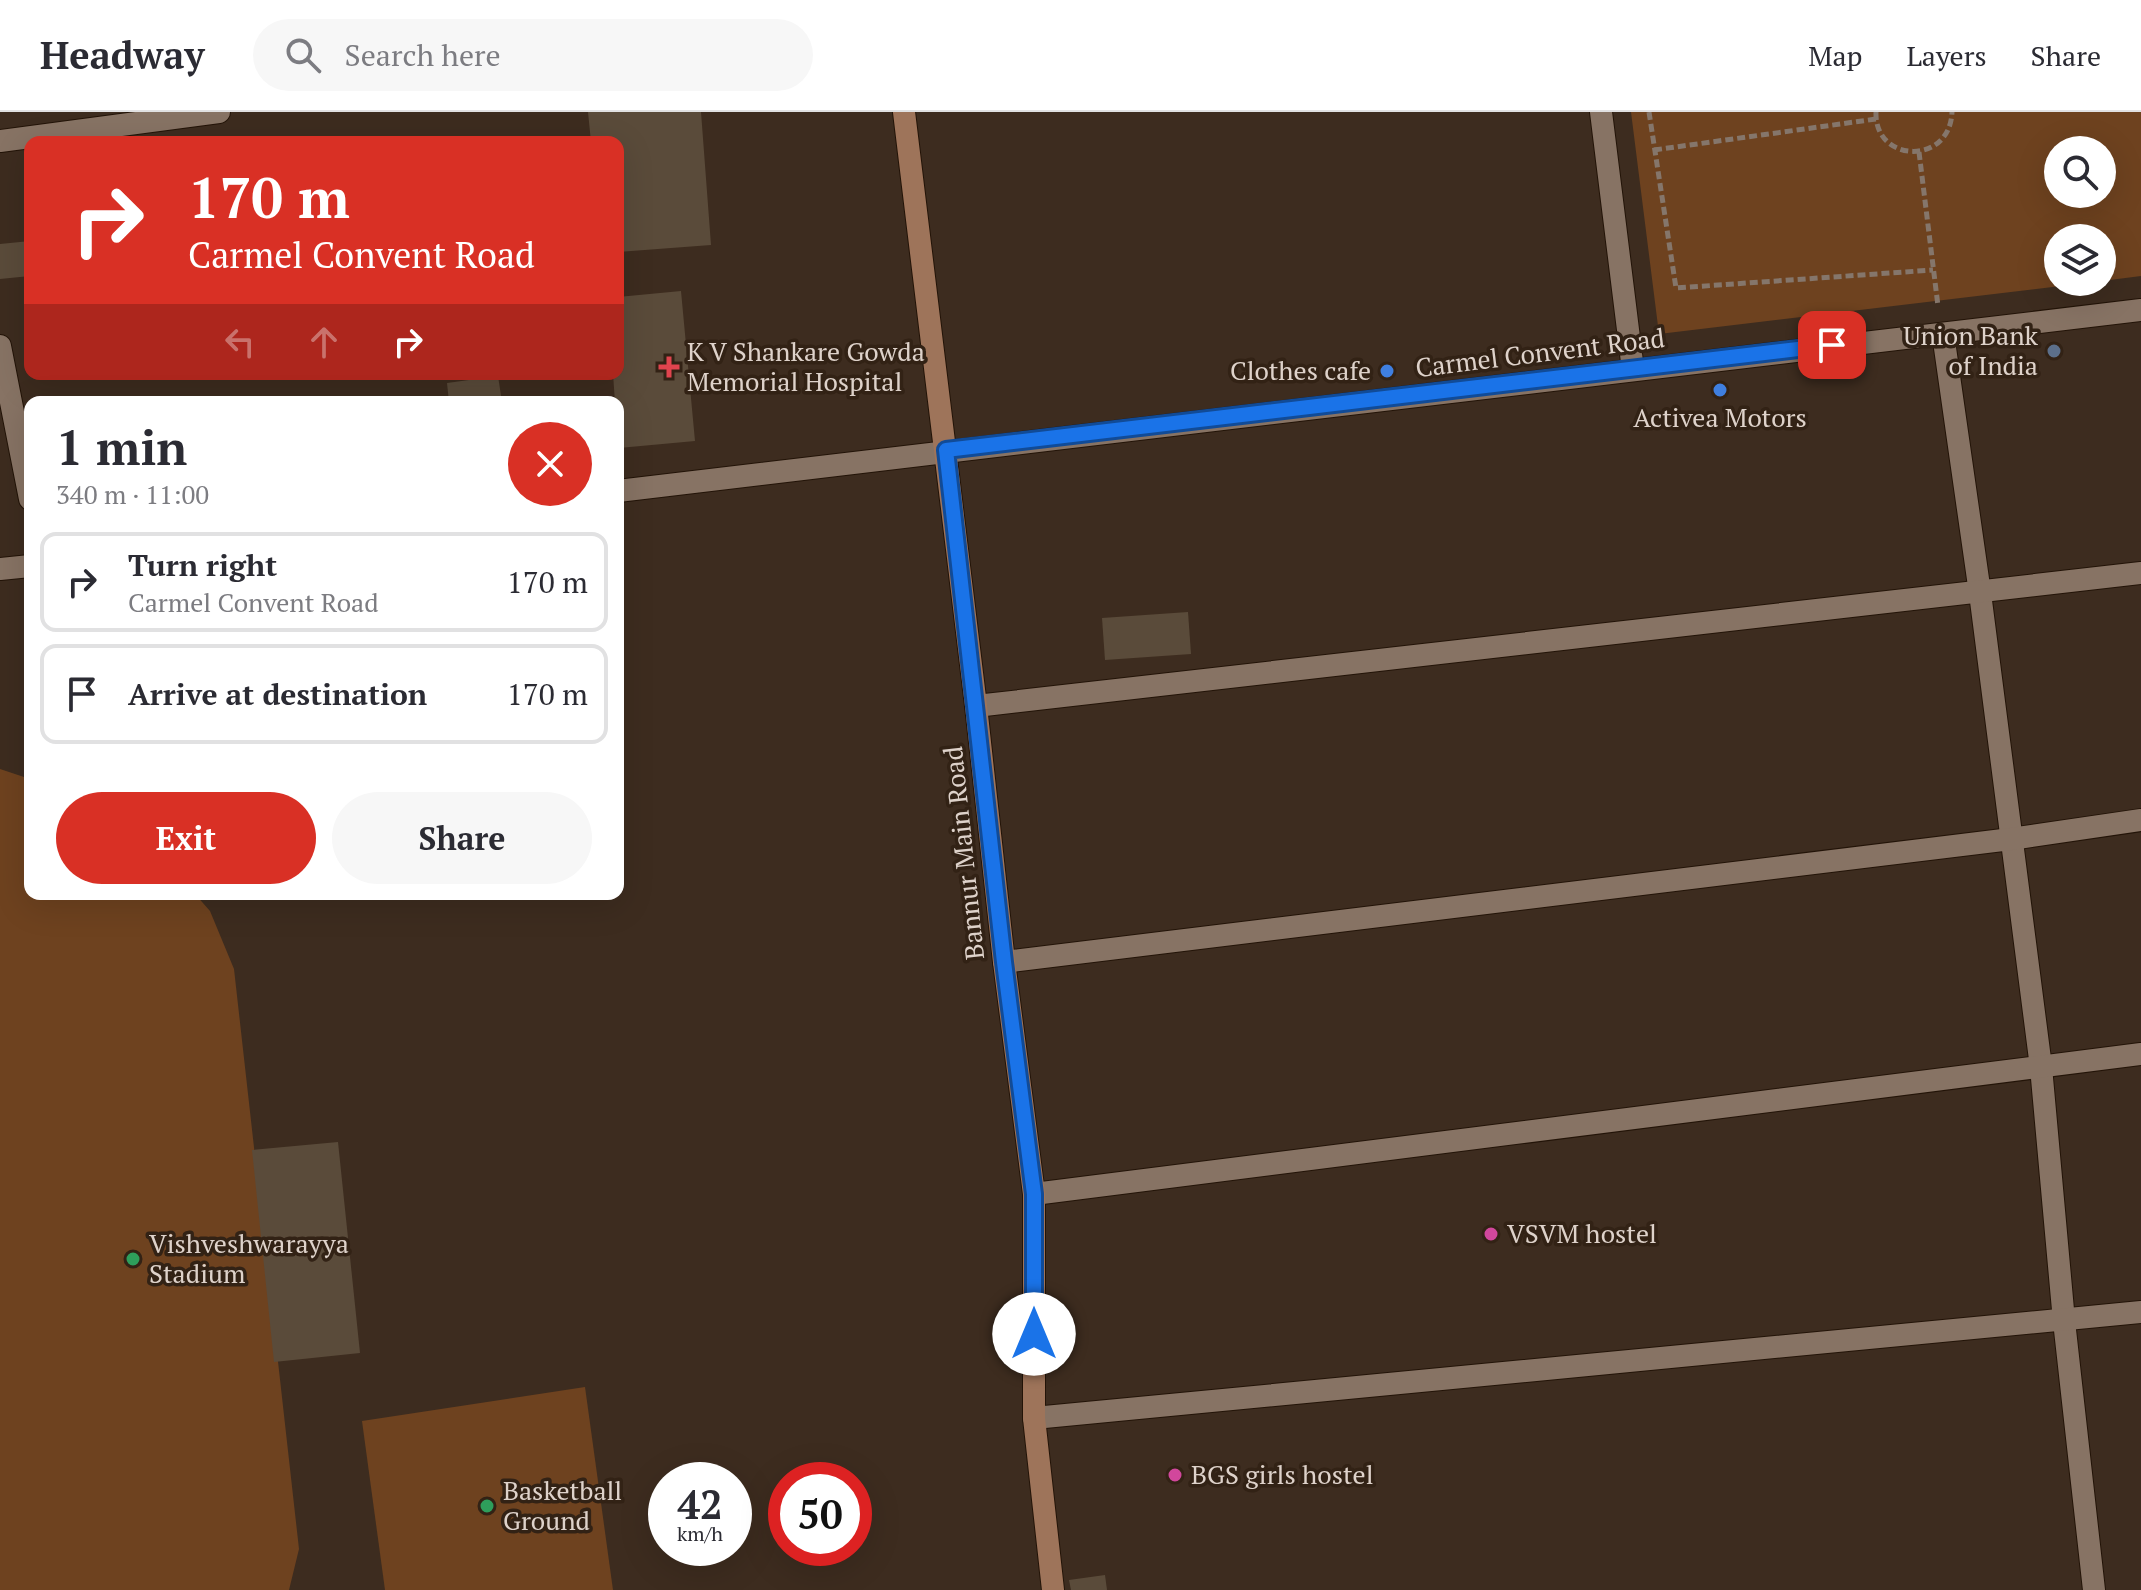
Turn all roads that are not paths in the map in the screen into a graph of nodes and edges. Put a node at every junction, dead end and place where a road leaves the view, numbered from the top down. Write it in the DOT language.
graph roads {
  1 [pos="219,112"];
  2 [pos="904,112"];
  3 [pos="1601,112"];
  4 [pos="38,136"];
  5 [pos="24,138"];
  6 [pos="0,141"];
  7 [pos="2141,310"];
  8 [pos="1943,334"];
  9 [pos="0,346"];
  10 [pos="1633,370"];
  11 [pos="946,450"];
  12 [pos="24,468"];
  13 [pos="624,490"];
  14 [pos="24,567"];
  15 [pos="0,569"];
  16 [pos="2141,573"];
  17 [pos="1980,593"];
  18 [pos="976,706"];
  19 [pos="2141,820"];
  20 [pos="2011,839"];
  21 [pos="1004,962"];
  22 [pos="2141,1054"];
  23 [pos="2041,1067"];
  24 [pos="1034,1194"];
  25 [pos="2141,1312"];
  26 [pos="2064,1321"];
  27 [pos="1034,1418"];
  28 [pos="1053,1590"];
  29 [pos="2094,1590"];
  1 -- 4 [label="street"];
  2 -- 11 [label="main road, Bannur Main Road"];
  3 -- 10 [label="street"];
  5 -- 6 [label="street"];
  7 -- 8 [label="street, Carmel Convent Road"];
  8 -- 10 [label="street, Carmel Convent Road"];
  8 -- 17 [label="street"];
  9 -- 12 [label="street"];
  10 -- 11 [label="street, Carmel Convent Road"];
  11 -- 13 [label="street, Carmel Convent Road"];
  11 -- 18 [label="main road, Bannur Main Road"];
  14 -- 15 [label="street"];
  16 -- 17 [label="street"];
  17 -- 18 [label="street"];
  17 -- 20 [label="street"];
  18 -- 21 [label="main road, Bannur Main Road"];
  19 -- 20 [label="street"];
  20 -- 21 [label="street"];
  20 -- 23 [label="street"];
  21 -- 24 [label="main road, Bannur Main Road"];
  22 -- 23 [label="street"];
  23 -- 24 [label="street"];
  23 -- 26 [label="street"];
  24 -- 27 [label="main road, Bannur Main Road"];
  25 -- 26 [label="street"];
  26 -- 27 [label="street"];
  26 -- 29 [label="street"];
  27 -- 28 [label="main road, Bannur Main Road"];
}
